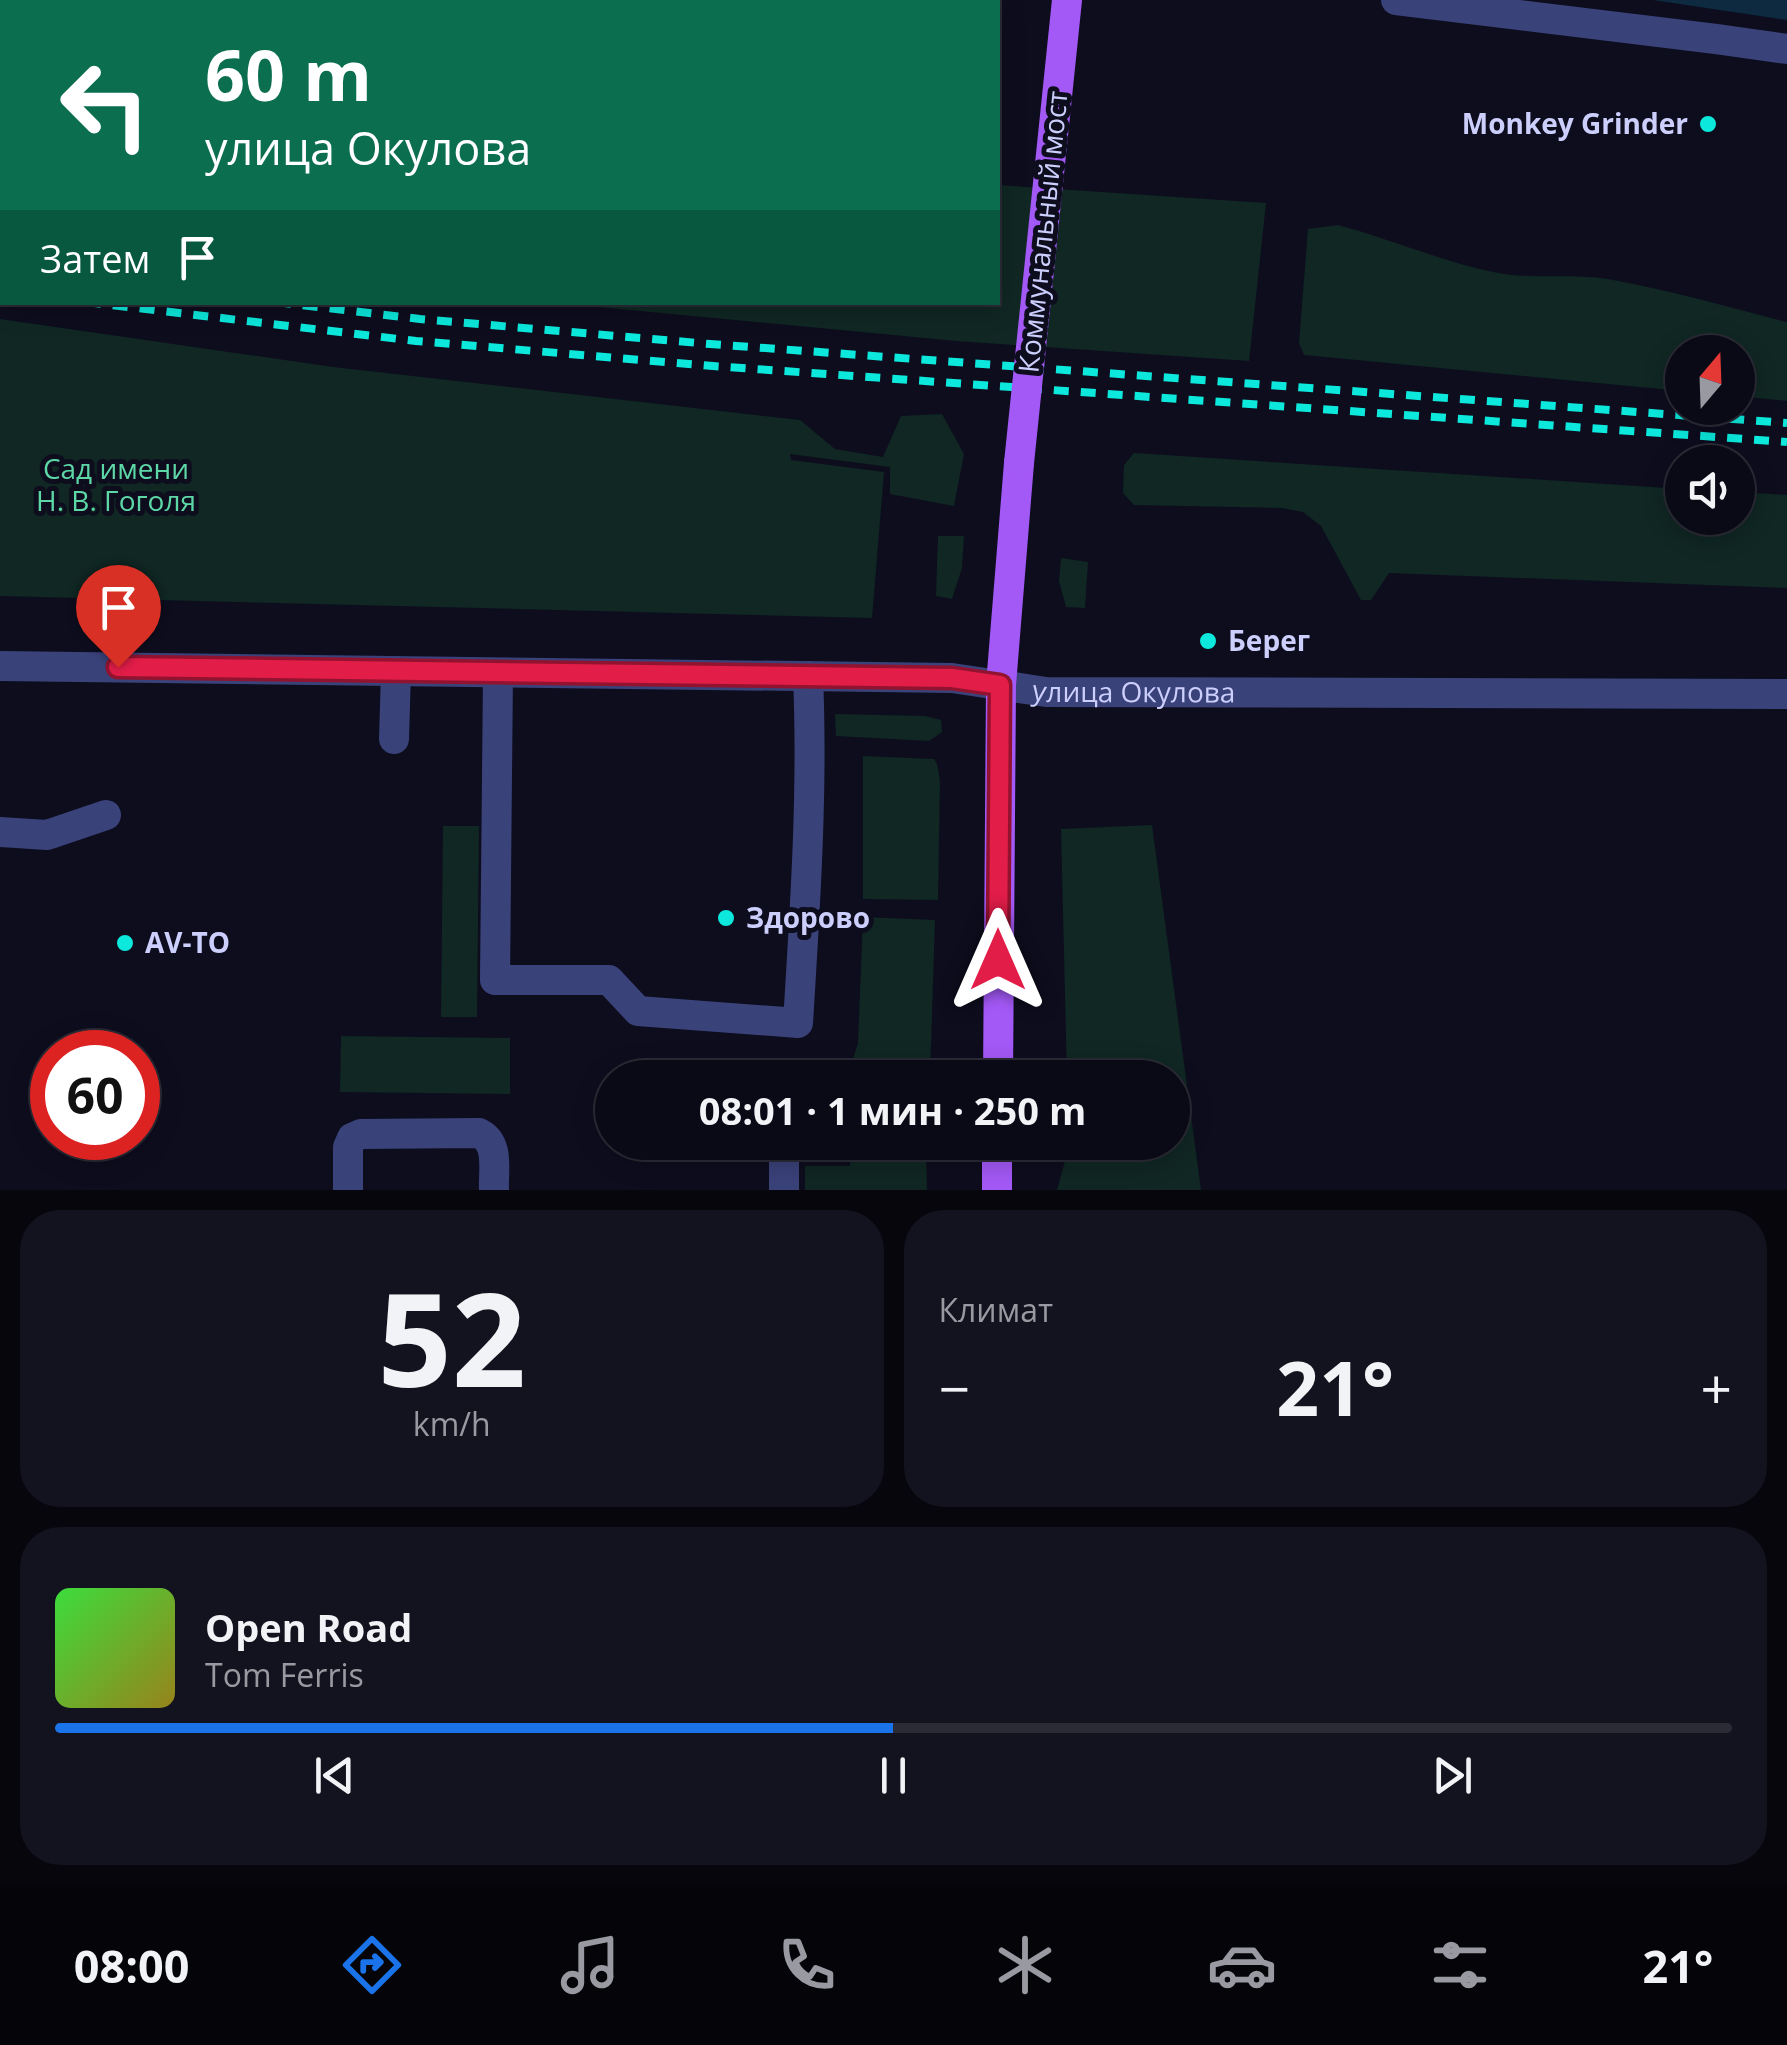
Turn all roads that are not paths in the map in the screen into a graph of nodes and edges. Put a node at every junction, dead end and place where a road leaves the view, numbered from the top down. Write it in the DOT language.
graph roads {
  1 [pos="1067,0"];
  2 [pos="1396,0"];
  3 [pos="1787,49"];
  4 [pos="0,666"];
  5 [pos="396,671"];
  6 [pos="498,673"];
  7 [pos="808,676"];
  8 [pos="1000,685"];
  9 [pos="1787,694"];
  10 [pos="394,739"];
  11 [pos="106,816"];
  12 [pos="0,832"];
  13 [pos="998,1060"];
  14 [pos="784,1160"];
  15 [pos="998,1160"];
  16 [pos="348,1190"];
  17 [pos="494,1190"];
  18 [pos="784,1190"];
  19 [pos="997,1190"];
  1 -- 8 [label="main road, Коммунальный мост, bridge"];
  2 -- 3 [label="street"];
  4 -- 5 [label="street, улица Окулова"];
  5 -- 6 [label="street, улица Окулова"];
  5 -- 10 [label="street"];
  6 -- 7 [label="street, улица Окулова"];
  6 -- 7 [label="street"];
  7 -- 8 [label="street, улица Окулова"];
  8 -- 9 [label="street, улица Окулова"];
  8 -- 13 [label="main road, Коммунальный мост"];
  11 -- 12 [label="street"];
  14 -- 18 [label="street"];
  15 -- 19 [label="main road"];
  16 -- 17 [label="street"];
}
